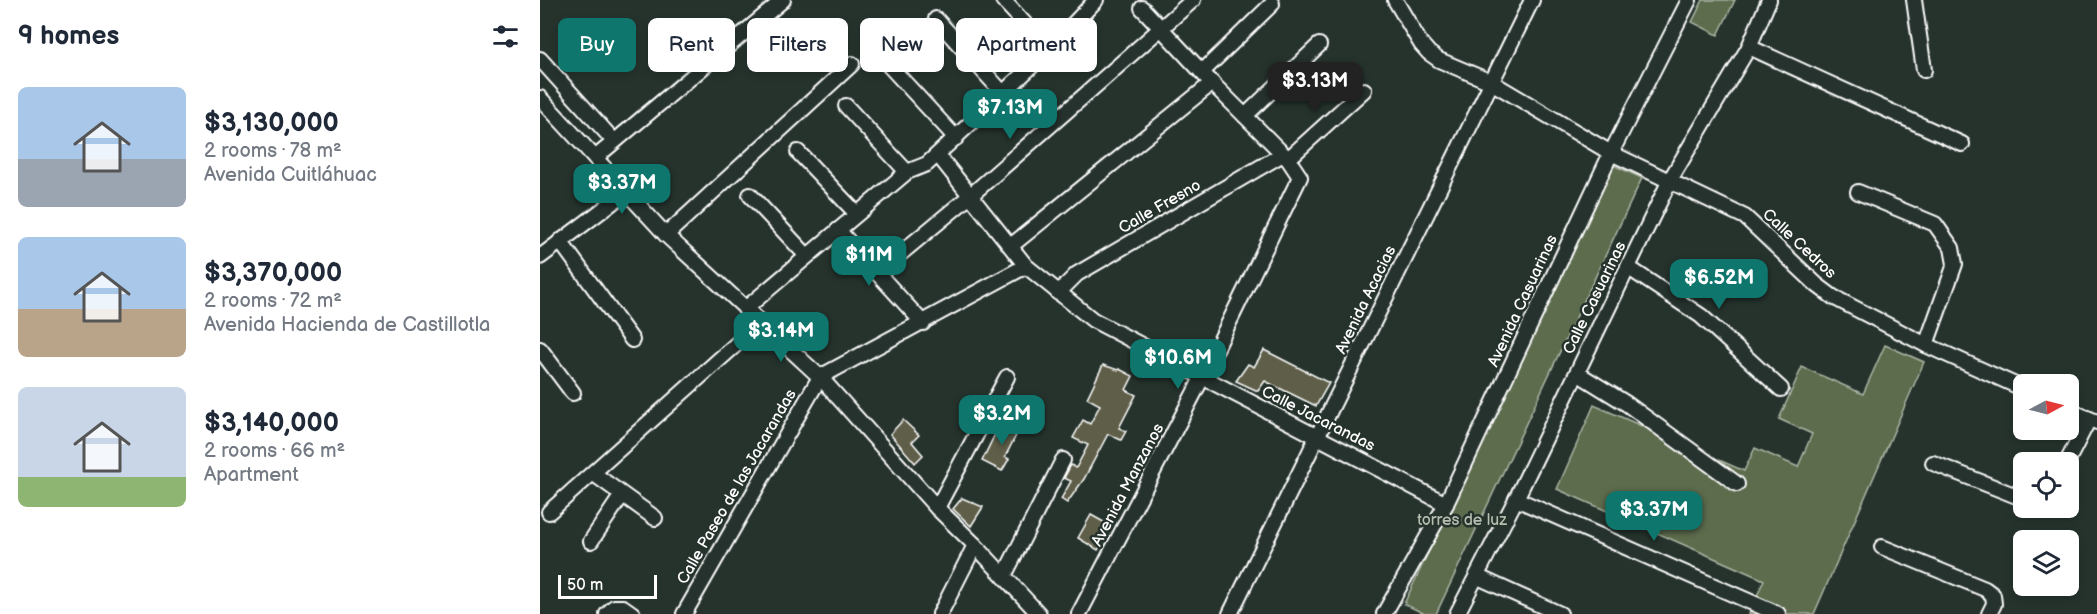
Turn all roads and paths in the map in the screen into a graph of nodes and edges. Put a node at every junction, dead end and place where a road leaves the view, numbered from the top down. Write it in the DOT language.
graph roads {
  1 [pos="783,0"];
  2 [pos="1003,0"];
  3 [pos="1193,0"];
  4 [pos="1395,0"];
  5 [pos="1532,0"];
  6 [pos="1689,0"];
  7 [pos="1769,0"];
  8 [pos="1914,0"];
  9 [pos="1093,1"];
  10 [pos="1272,4"];
  11 [pos="1142,8"];
  12 [pos="1020,18"];
  13 [pos="1078,18"];
  14 [pos="944,28"];
  15 [pos="1161,28"];
  16 [pos="1319,45"];
  17 [pos="1749,47"];
  18 [pos="540,59"];
  19 [pos="852,64"];
  20 [pos="1924,70"];
  21 [pos="895,72"];
  22 [pos="1025,72"];
  23 [pos="1207,77"];
  24 [pos="1491,82"];
  25 [pos="1364,90"];
  26 [pos="1003,93"];
  27 [pos="540,98"];
  28 [pos="846,106"];
  29 [pos="1245,116"];
  30 [pos="956,138"];
  31 [pos="614,141"];
  32 [pos="1962,144"];
  33 [pos="798,152"];
  34 [pos="1611,153"];
  35 [pos="938,154"];
  36 [pos="1285,156"];
  37 [pos="595,158"];
  38 [pos="907,172"];
  39 [pos="1671,180"];
  40 [pos="1858,192"];
  41 [pos="625,193"];
  42 [pos="750,195"];
  43 [pos="970,195"];
  44 [pos="857,214"];
  45 [pos="838,230"];
  46 [pos="666,235"];
  47 [pos="560,241"];
  48 [pos="1012,245"];
  49 [pos="542,251"];
  50 [pos="807,256"];
  51 [pos="1026,266"];
  52 [pos="1629,268"];
  53 [pos="877,273"];
  54 [pos="1058,293"];
  55 [pos="745,309"];
  56 [pos="760,323"];
  57 [pos="923,323"];
  58 [pos="632,340"];
  59 [pos="1926,345"];
  60 [pos="540,350"];
  61 [pos="1577,374"];
  62 [pos="820,377"];
  63 [pos="1007,377"];
  64 [pos="1202,378"];
  65 [pos="2013,384"];
  66 [pos="1781,388"];
  67 [pos="573,393"];
  68 [pos="2079,415"];
  69 [pos="2093,421"];
  70 [pos="1317,436"];
  71 [pos="2073,452"];
  72 [pos="1063,460"];
  73 [pos="1933,464"];
  74 [pos="594,474"];
  75 [pos="1737,484"];
  76 [pos="622,495"];
  77 [pos="2013,495"];
  78 [pos="1516,499"];
  79 [pos="1446,504"];
  80 [pos="937,508"];
  81 [pos="549,512"];
  82 [pos="655,518"];
  83 [pos="591,541"];
  84 [pos="975,545"];
  85 [pos="1882,547"];
  86 [pos="1004,576"];
  87 [pos="1478,577"];
  88 [pos="607,614"];
  89 [pos="633,614"];
  90 [pos="684,614"];
  91 [pos="940,614"];
  92 [pos="1039,614"];
  93 [pos="1079,614"];
  94 [pos="1230,614"];
  95 [pos="1384,614"];
  96 [pos="1458,614"];
  97 [pos="1560,614"];
  98 [pos="1778,614"];
  99 [pos="1989,614"];
  1 -- 31 [label="street"];
  2 -- 12 [label="street"];
  3 -- 15 [label="street"];
  4 -- 24 [label="street, Calle Cedros"];
  5 -- 24 [label="street, Avenida Acacias"];
  6 -- 34 [label="street, Avenida Casuarinas"];
  7 -- 17 [label="street, Calle Casuarinas"];
  8 -- 20 [label="street"];
  9 -- 13 [label="street"];
  10 -- 23 [label="street"];
  11 -- 15 [label="street"];
  14 -- 26 [label="street"];
  15 -- 23 [label="street"];
  15 -- 43 [label="street"];
  16 -- 29 [label="street"];
  17 -- 32 [label="street"];
  17 -- 39 [label="street, Calle Casuarinas"];
  18 -- 31 [label="street"];
  19 -- 46 [label="street"];
  21 -- 30 [label="street"];
  22 -- 26 [label="street"];
  23 -- 29 [label="street"];
  23 -- 48 [label="street"];
  24 -- 34 [label="street, Calle Cedros"];
  24 -- 70 [label="street, Avenida Acacias"];
  25 -- 36 [label="street, Calle Fresno"];
  26 -- 30 [label="street"];
  27 -- 37 [label="street"];
  28 -- 38 [label="street"];
  29 -- 36 [label="street"];
  30 -- 35 [label="street"];
  31 -- 37 [label="street"];
  33 -- 44 [label="street"];
  34 -- 39 [label="street, Calle Cedros"];
  34 -- 79 [label="street, Avenida Casuarinas"];
  35 -- 38 [label="street"];
  35 -- 43 [label="street, Calle Jacarandas"];
  36 -- 54 [label="street, Calle Fresno"];
  36 -- 64 [label="street, Avenida Manzanos"];
  37 -- 41 [label="street"];
  38 -- 44 [label="street"];
  39 -- 52 [label="street, Calle Casuarinas"];
  39 -- 59 [label="street, Calle Cedros"];
  40 -- 59 [label="street"];
  41 -- 46 [label="street"];
  41 -- 47 [label="street"];
  42 -- 50 [label="street"];
  43 -- 48 [label="street, Calle Jacarandas"];
  43 -- 53 [label="street"];
  44 -- 45 [label="street"];
  45 -- 50 [label="street"];
  45 -- 53 [label="street"];
  46 -- 55 [label="street"];
  47 -- 49 [label="street"];
  47 -- 58 [label="street"];
  48 -- 51 [label="street, Calle Jacarandas"];
  50 -- 55 [label="street"];
  51 -- 54 [label="street, Calle Jacarandas"];
  51 -- 57 [label="street"];
  52 -- 61 [label="street, Calle Casuarinas"];
  52 -- 66 [label="street"];
  53 -- 57 [label="street"];
  54 -- 64 [label="street, Calle Jacarandas"];
  55 -- 56 [label="street"];
  56 -- 62 [label="street"];
  56 -- 74 [label="street"];
  57 -- 62 [label="street"];
  59 -- 65 [label="street, Calle Cedros"];
  60 -- 67 [label="street"];
  61 -- 75 [label="street"];
  61 -- 78 [label="street, Calle Casuarinas"];
  62 -- 80 [label="street"];
  62 -- 90 [label="street, Calle Paseo de las Jacarandas"];
  63 -- 80 [label="street"];
  64 -- 70 [label="street, Calle Jacarandas"];
  64 -- 93 [label="street, Avenida Manzanos"];
  68 -- 69 [label="street"];
  69 -- 71 [label="street"];
  70 -- 79 [label="street, Calle Jacarandas"];
  70 -- 94 [label="street, Avenida Acacias"];
  72 -- 86 [label="street"];
  73 -- 77 [label="street"];
  74 -- 76 [label="street"];
  74 -- 81 [label="street"];
  76 -- 82 [label="street"];
  76 -- 83 [label="street"];
  78 -- 87 [label="street, Calle Casuarinas"];
  78 -- 98 [label="street"];
  79 -- 95 [label="street, Avenida Casuarinas"];
  80 -- 84 [label="street"];
  84 -- 86 [label="street"];
  84 -- 91 [label="street"];
  85 -- 99 [label="street"];
  86 -- 92 [label="street"];
  87 -- 96 [label="street, Calle Casuarinas"];
  87 -- 97 [label="street"];
  88 -- 89 [label="street"];
}
